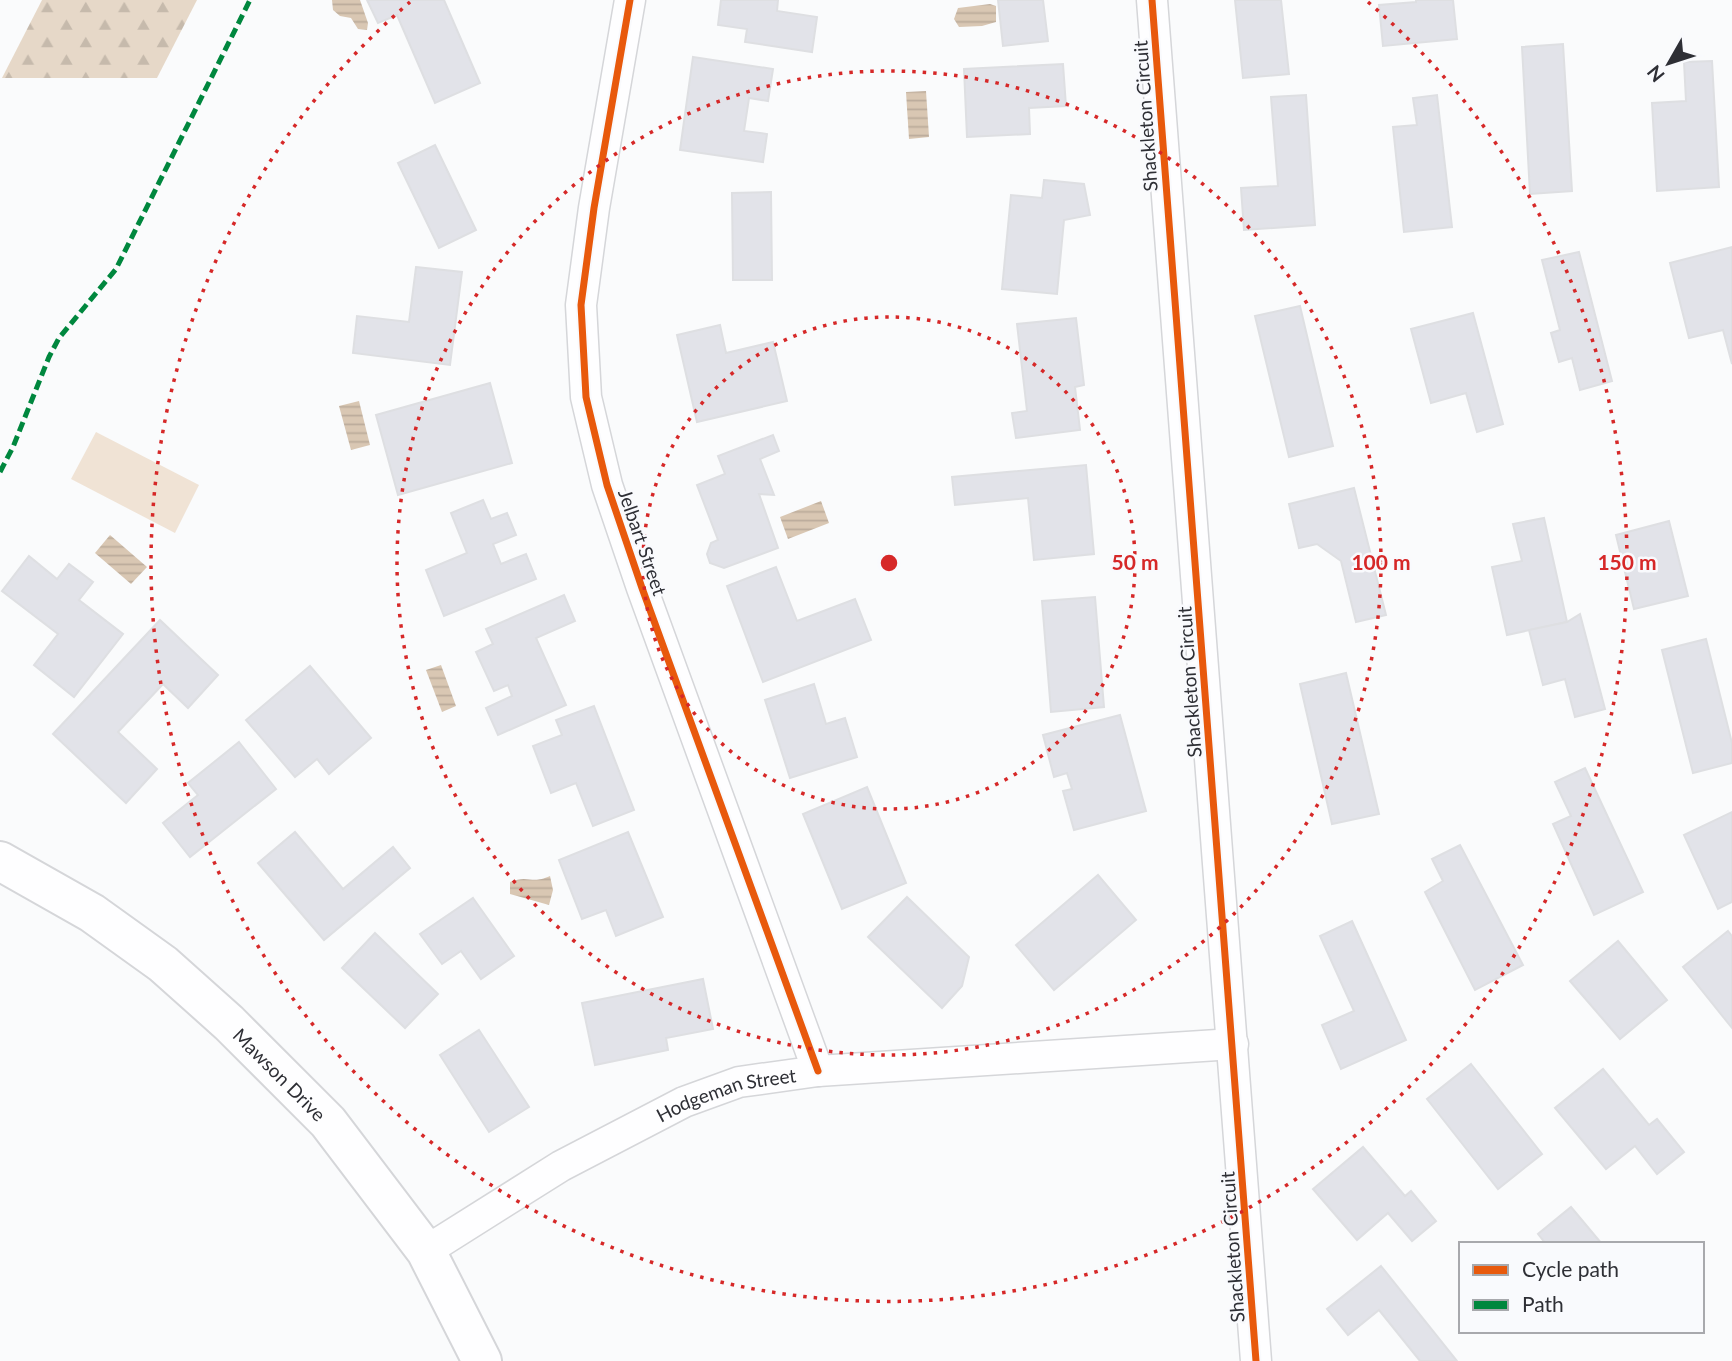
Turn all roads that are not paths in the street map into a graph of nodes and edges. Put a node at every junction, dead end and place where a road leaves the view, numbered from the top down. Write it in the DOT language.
graph roads {
  1 [pos="629,0"];
  2 [pos="1152,0"];
  3 [pos="0,861"];
  4 [pos="1233,1044"];
  5 [pos="818,1072"];
  6 [pos="426,1251"];
  7 [pos="482,1361"];
  8 [pos="1256,1361"];
  1 -- 5 [label="street, Jelbart Street"];
  2 -- 4 [label="street, Shackleton Circuit"];
  3 -- 6 [label="main road, Mawson Drive"];
  4 -- 5 [label="street, Hodgeman Street"];
  4 -- 8 [label="street, Shackleton Circuit"];
  5 -- 6 [label="street, Hodgeman Street"];
  6 -- 7 [label="main road, Mawson Drive"];
}
